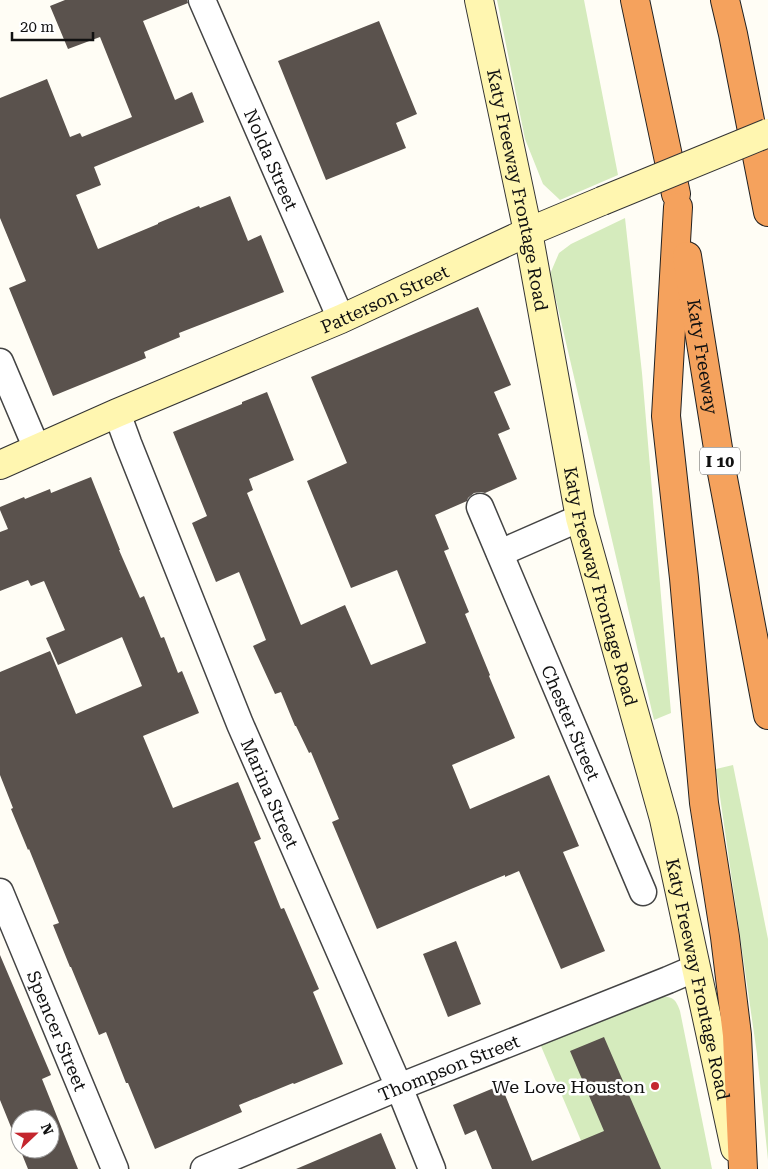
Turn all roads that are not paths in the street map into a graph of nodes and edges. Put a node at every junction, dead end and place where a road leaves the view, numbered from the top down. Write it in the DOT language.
graph roads {
  1 [pos="202,0"];
  2 [pos="479,0"];
  3 [pos="635,0"];
  4 [pos="725,0"];
  5 [pos="733,34"];
  6 [pos="768,117"];
  7 [pos="768,133"];
  8 [pos="678,207"];
  9 [pos="768,212"];
  10 [pos="528,232"];
  11 [pos="341,320"];
  12 [pos="0,362"];
  13 [pos="118,413"];
  14 [pos="37,449"];
  15 [pos="0,465"];
  16 [pos="480,507"];
  17 [pos="580,518"];
  18 [pos="500,553"];
  19 [pos="768,715"];
  20 [pos="0,892"];
  21 [pos="644,892"];
  22 [pos="696,968"];
  23 [pos="399,1087"];
  24 [pos="115,1169"];
  25 [pos="204,1169"];
  26 [pos="432,1169"];
  27 [pos="741,1169"];
  1 -- 11 [label="street, Nolda Street"];
  2 -- 10 [label="main road, Katy Freeway Frontage Road"];
  3 -- 8 [label="highway, Katy Freeway / I 10"];
  4 -- 5 [label="highway"];
  5 -- 6 [label="highway"];
  5 -- 9 [label="highway"];
  7 -- 10 [label="main road, Patterson Street, bridge"];
  8 -- 19 [label="highway, Katy Freeway / I 10"];
  8 -- 27 [label="highway"];
  10 -- 11 [label="main road, Patterson Street"];
  10 -- 17 [label="main road, Katy Freeway Frontage Road"];
  11 -- 13 [label="main road, Patterson Street"];
  12 -- 14 [label="street"];
  13 -- 14 [label="main road, Patterson Street"];
  13 -- 23 [label="street, Marina Street"];
  14 -- 15 [label="main road, Patterson Street"];
  16 -- 18 [label="street, Chester Street"];
  17 -- 18 [label="street"];
  17 -- 22 [label="main road, Katy Freeway Frontage Road"];
  18 -- 21 [label="street, Chester Street"];
  20 -- 24 [label="street, Spencer Street"];
  22 -- 23 [label="street, Thompson Street"];
  22 -- 27 [label="main road, Katy Freeway Frontage Road"];
  23 -- 25 [label="street, Thompson Street"];
  23 -- 26 [label="street, Marina Street"];
}
